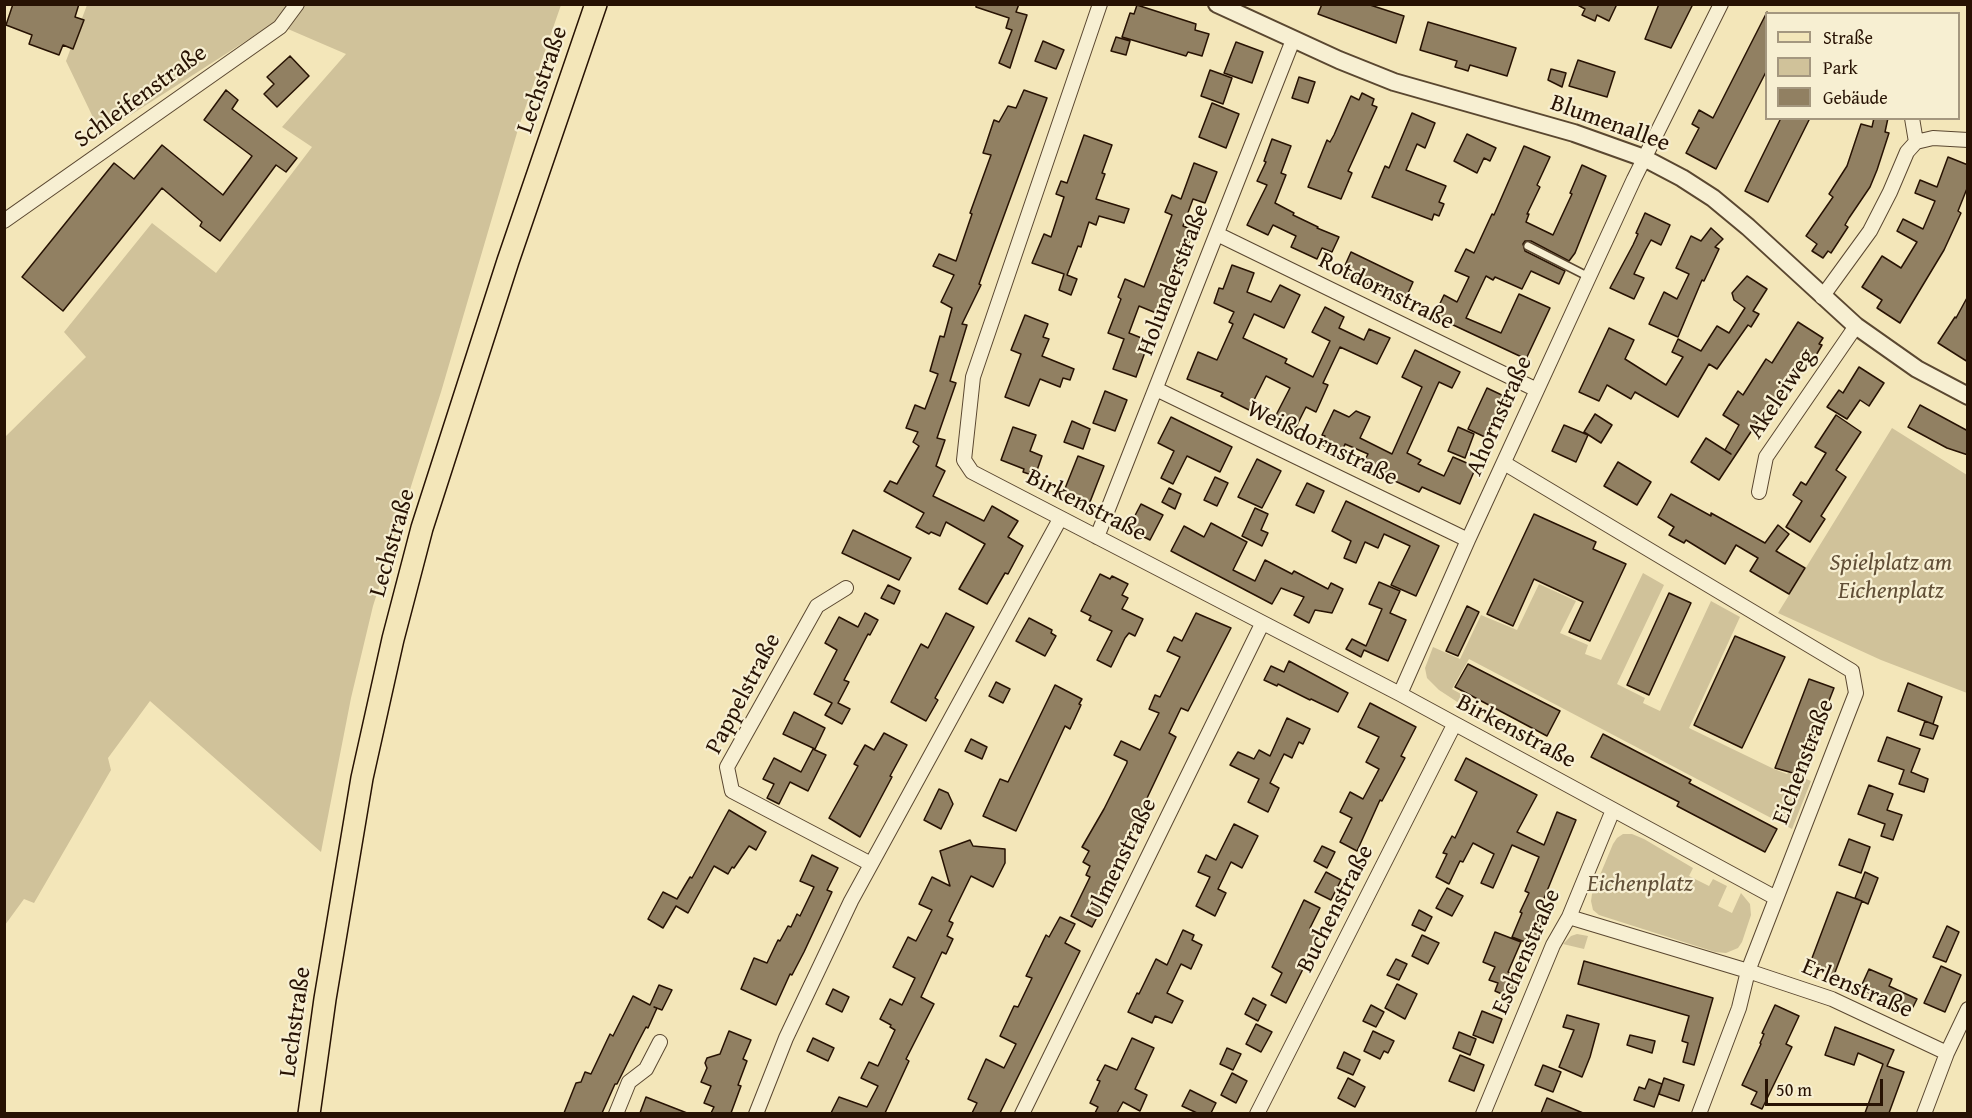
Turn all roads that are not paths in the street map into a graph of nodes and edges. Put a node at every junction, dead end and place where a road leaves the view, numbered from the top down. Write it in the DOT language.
graph roads {
  1 [pos="297,4"];
  2 [pos="596,4"];
  3 [pos="1100,4"];
  4 [pos="1217,4"];
  5 [pos="1721,4"];
  6 [pos="1293,39"];
  7 [pos="1912,120"];
  8 [pos="1968,140"];
  9 [pos="1916,142"];
  10 [pos="1644,158"];
  11 [pos="4,221"];
  12 [pos="1216,234"];
  13 [pos="1528,246"];
  14 [pos="1589,277"];
  15 [pos="1822,297"];
  16 [pos="1856,326"];
  17 [pos="1156,389"];
  18 [pos="1537,390"];
  19 [pos="1967,394"];
  20 [pos="1504,462"];
  21 [pos="1759,492"];
  22 [pos="1060,519"];
  23 [pos="1097,537"];
  24 [pos="1468,540"];
  25 [pos="846,588"];
  26 [pos="1262,624"];
  27 [pos="1400,694"];
  28 [pos="1454,725"];
  29 [pos="1613,810"];
  30 [pos="871,864"];
  31 [pos="1776,898"];
  32 [pos="1569,917"];
  33 [pos="1748,971"];
  34 [pos="1967,1012"];
  35 [pos="660,1042"];
  36 [pos="1947,1053"];
  37 [pos="309,1113"];
  38 [pos="616,1113"];
  39 [pos="756,1113"];
  40 [pos="1022,1113"];
  41 [pos="1257,1113"];
  42 [pos="1483,1113"];
  43 [pos="1699,1113"];
  44 [pos="1924,1113"];
  1 -- 11 [label="street, Schleifenstraße"];
  2 -- 37 [label="main road, Lechstraße"];
  3 -- 22 [label="street, Birkenstraße"];
  4 -- 6 [label="street, Blumenallee"];
  5 -- 10 [label="street, Ahornstraße"];
  6 -- 10 [label="street, Blumenallee"];
  6 -- 12 [label="street, Holunderstraße"];
  7 -- 9 [label="street"];
  8 -- 9 [label="street"];
  9 -- 15 [label="street"];
  10 -- 14 [label="street, Ahornstraße"];
  10 -- 15 [label="street, Blumenallee"];
  12 -- 17 [label="street, Holunderstraße"];
  12 -- 18 [label="street, Rotdornstraße"];
  13 -- 14 [label="lane"];
  14 -- 18 [label="street, Ahornstraße"];
  15 -- 16 [label="street, Blumenallee"];
  16 -- 19 [label="street, Blumenallee"];
  16 -- 21 [label="street, Akeleiweg"];
  17 -- 23 [label="street, Holunderstraße"];
  17 -- 24 [label="street, Weißdornstraße"];
  18 -- 20 [label="street, Ahornstraße"];
  20 -- 24 [label="street, Ahornstraße"];
  20 -- 31 [label="street, Eichenstraße"];
  22 -- 23 [label="street, Birkenstraße"];
  22 -- 30 [label="street"];
  23 -- 26 [label="street, Birkenstraße"];
  24 -- 27 [label="street, Ahornstraße"];
  25 -- 30 [label="street, Pappelstraße"];
  26 -- 27 [label="street, Birkenstraße"];
  26 -- 40 [label="street, Ulmenstraße"];
  27 -- 28 [label="street, Birkenstraße"];
  28 -- 29 [label="street, Birkenstraße"];
  28 -- 41 [label="street, Buchenstraße"];
  29 -- 31 [label="street"];
  29 -- 32 [label="street, Eschenstraße"];
  30 -- 39 [label="street"];
  31 -- 33 [label="street, Eichenstraße"];
  32 -- 33 [label="street"];
  32 -- 42 [label="street, Eschenstraße"];
  33 -- 36 [label="street, Erlenstraße"];
  33 -- 43 [label="street, Eichenstraße"];
  34 -- 36 [label="street"];
  35 -- 38 [label="street"];
  36 -- 44 [label="street"];
}
